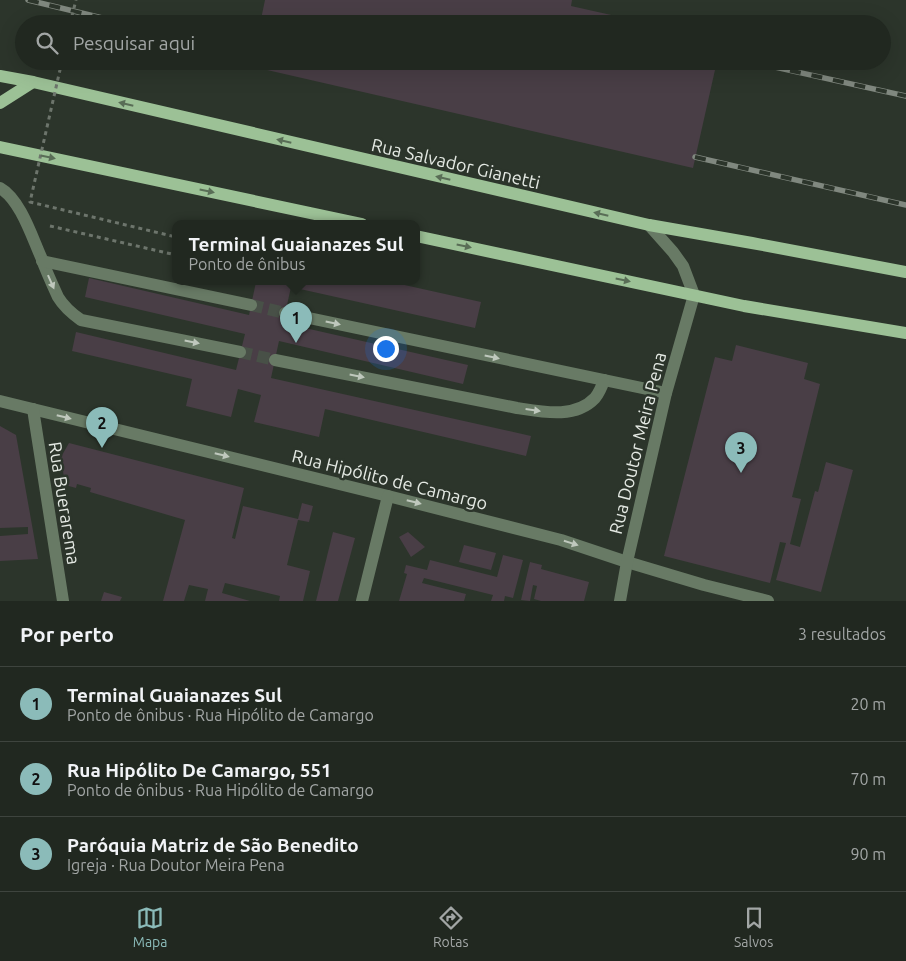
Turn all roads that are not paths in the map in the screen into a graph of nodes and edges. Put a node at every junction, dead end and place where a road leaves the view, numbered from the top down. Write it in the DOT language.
graph roads {
  1 [pos="0,76"];
  2 [pos="33,82"];
  3 [pos="0,103"];
  4 [pos="0,147"];
  5 [pos="0,188"];
  6 [pos="343,220"];
  7 [pos="648,226"];
  8 [pos="420,237"];
  9 [pos="42,261"];
  10 [pos="906,272"];
  11 [pos="694,295"];
  12 [pos="251,306"];
  13 [pos="285,313"];
  14 [pos="906,333"];
  15 [pos="240,352"];
  16 [pos="274,360"];
  17 [pos="604,380"];
  18 [pos="666,393"];
  19 [pos="0,401"];
  20 [pos="33,409"];
  21 [pos="388,496"];
  22 [pos="627,562"];
  23 [pos="63,601"];
  24 [pos="362,601"];
  25 [pos="620,601"];
  26 [pos="768,601"];
  1 -- 2 [label="main road, Rua Salvador Gianetti"];
  2 -- 3 [label="main road"];
  7 -- 2 [label="main road, Rua Salvador Gianetti, one-way"];
  4 -- 6 [label="main road, one-way"];
  5 -- 9 [label="street"];
  7 -- 10 [label="main road, Rua Salvador Gianetti"];
  7 -- 11 [label="street"];
  8 -- 11 [label="main road, one-way"];
  9 -- 12 [label="street"];
  9 -- 15 [label="street, one-way"];
  11 -- 14 [label="main road"];
  11 -- 18 [label="street, Rua Doutor Meira Pena"];
  13 -- 17 [label="street, one-way"];
  16 -- 17 [label="street, one-way"];
  17 -- 18 [label="street"];
  18 -- 22 [label="street, Rua Doutor Meira Pena"];
  19 -- 20 [label="street, Rua Hipólito de Camargo"];
  20 -- 21 [label="street, Rua Hipólito de Camargo, one-way"];
  20 -- 23 [label="street, Rua Buerarema"];
  21 -- 22 [label="street, Rua Hipólito de Camargo, one-way"];
  21 -- 24 [label="street"];
  22 -- 25 [label="street, Rua Doutor Meira Pena"];
  22 -- 26 [label="street, Rua Hipólito de Camargo"];
}
